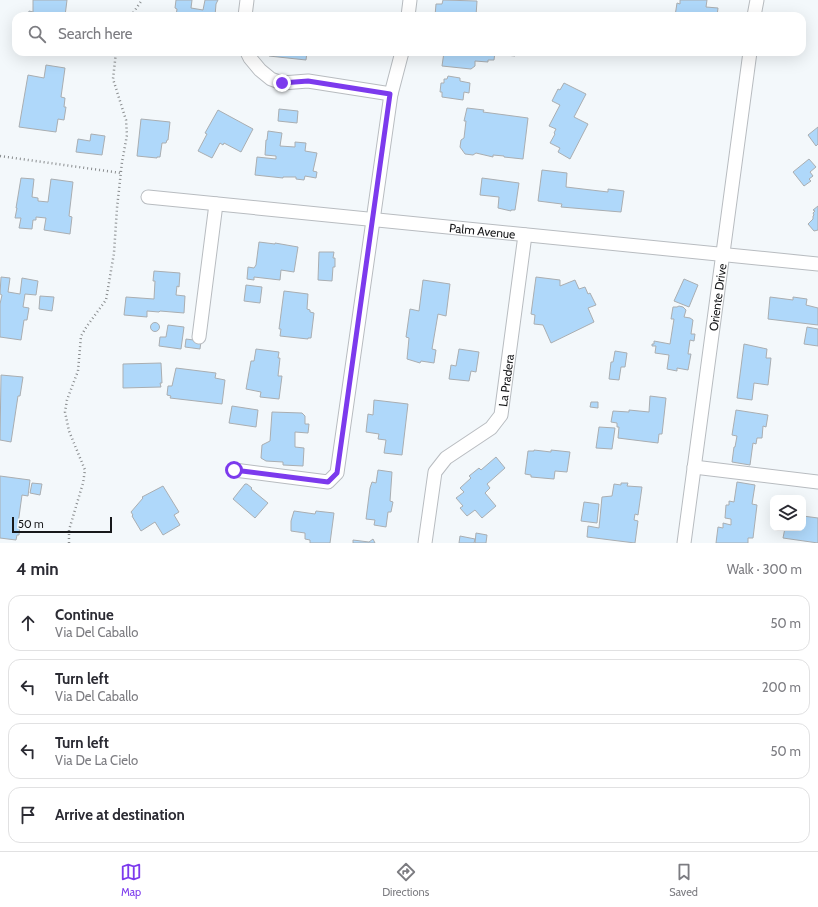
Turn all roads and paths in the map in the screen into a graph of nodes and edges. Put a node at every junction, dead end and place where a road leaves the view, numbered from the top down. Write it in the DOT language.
graph roads {
  1 [pos="142,0"];
  2 [pos="246,0"];
  3 [pos="410,0"];
  4 [pos="757,0"];
  5 [pos="134,12"];
  6 [pos="245,12"];
  7 [pos="408,12"];
  8 [pos="755,12"];
  9 [pos="116,56"];
  10 [pos="249,56"];
  11 [pos="401,56"];
  12 [pos="749,56"];
  13 [pos="390,94"];
  14 [pos="0,156"];
  15 [pos="121,173"];
  16 [pos="148,197"];
  17 [pos="216,204"];
  18 [pos="372,219"];
  19 [pos="525,235"];
  20 [pos="722,255"];
  21 [pos="818,264"];
  22 [pos="198,337"];
  23 [pos="694,467"];
  24 [pos="234,470"];
  25 [pos="818,482"];
  26 [pos="69,543"];
  27 [pos="425,543"];
  28 [pos="684,543"];
  1 -- 5 [label="path"];
  2 -- 6 [label="street"];
  3 -- 7 [label="street"];
  4 -- 8 [label="street"];
  9 -- 15 [label="path"];
  10 -- 13 [label="street"];
  11 -- 13 [label="street"];
  12 -- 20 [label="street, Oriente Drive"];
  13 -- 18 [label="street"];
  14 -- 15 [label="path"];
  15 -- 26 [label="path"];
  16 -- 17 [label="street, Palm Avenue"];
  17 -- 18 [label="street, Palm Avenue"];
  17 -- 22 [label="street"];
  18 -- 19 [label="street, Palm Avenue"];
  18 -- 24 [label="street"];
  19 -- 20 [label="street, Palm Avenue"];
  19 -- 27 [label="street, La Pradera"];
  20 -- 21 [label="street, Palm Avenue"];
  20 -- 23 [label="street, Oriente Drive"];
  23 -- 25 [label="street"];
  23 -- 28 [label="street, Oriente Drive"];
}
